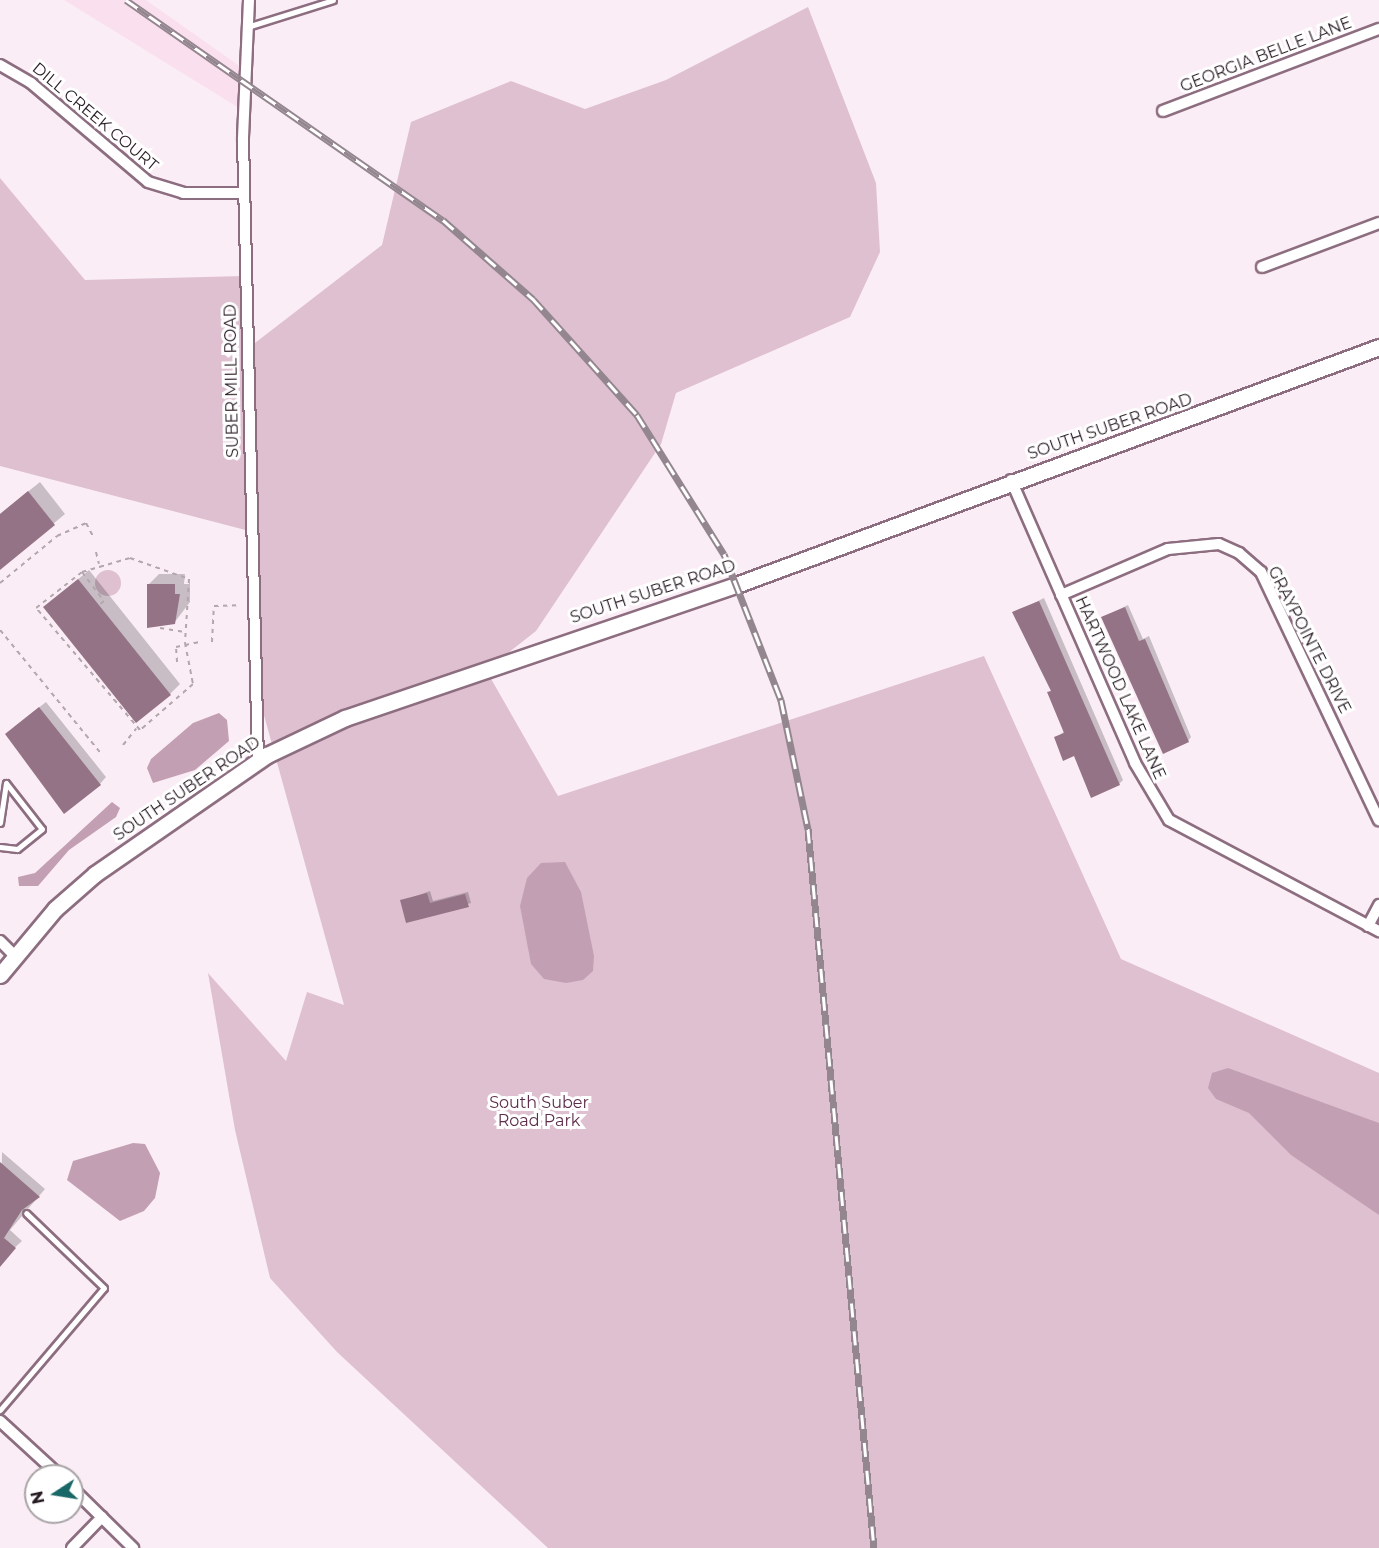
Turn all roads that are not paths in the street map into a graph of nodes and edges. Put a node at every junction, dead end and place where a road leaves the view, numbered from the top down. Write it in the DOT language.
graph roads {
  1 [pos="249,0"];
  2 [pos="333,0"];
  3 [pos="248,27"];
  4 [pos="1379,29"];
  5 [pos="0,65"];
  6 [pos="1163,111"];
  7 [pos="243,193"];
  8 [pos="1379,223"];
  9 [pos="1262,267"];
  10 [pos="1379,346"];
  11 [pos="1011,480"];
  12 [pos="1061,595"];
  13 [pos="258,761"];
  14 [pos="1379,820"];
  15 [pos="0,823"];
  16 [pos="0,847"];
  17 [pos="1379,905"];
  18 [pos="1368,926"];
  19 [pos="1379,931"];
  20 [pos="0,941"];
  21 [pos="15,956"];
  22 [pos="0,975"];
  23 [pos="26,1213"];
  24 [pos="0,1410"];
  25 [pos="0,1421"];
  26 [pos="47,1464"];
  27 [pos="84,1500"];
  28 [pos="102,1517"];
  29 [pos="72,1548"];
  30 [pos="133,1548"];
  1 -- 3 [label="street, SUBER MILL ROAD"];
  2 -- 3 [label="lane"];
  3 -- 7 [label="street, SUBER MILL ROAD"];
  4 -- 6 [label="street, GEORGIA BELLE LANE"];
  5 -- 7 [label="street, DILL CREEK COURT"];
  7 -- 13 [label="street, SUBER MILL ROAD"];
  8 -- 9 [label="street"];
  10 -- 11 [label="street, SOUTH SUBER ROAD"];
  11 -- 12 [label="street, HARTWOOD LAKE LANE"];
  11 -- 13 [label="street, SOUTH SUBER ROAD"];
  12 -- 14 [label="street, GRAYPOINTE DRIVE"];
  12 -- 18 [label="street, HARTWOOD LAKE LANE"];
  13 -- 21 [label="street, SOUTH SUBER ROAD"];
  15 -- 16 [label="lane"];
  17 -- 18 [label="street"];
  18 -- 19 [label="street, HARTWOOD LAKE LANE"];
  20 -- 21 [label="street"];
  21 -- 22 [label="street, SOUTH SUBER ROAD"];
  23 -- 24 [label="lane"];
  25 -- 26 [label="street"];
  27 -- 28 [label="street"];
  28 -- 29 [label="street"];
  28 -- 30 [label="street"];
}
